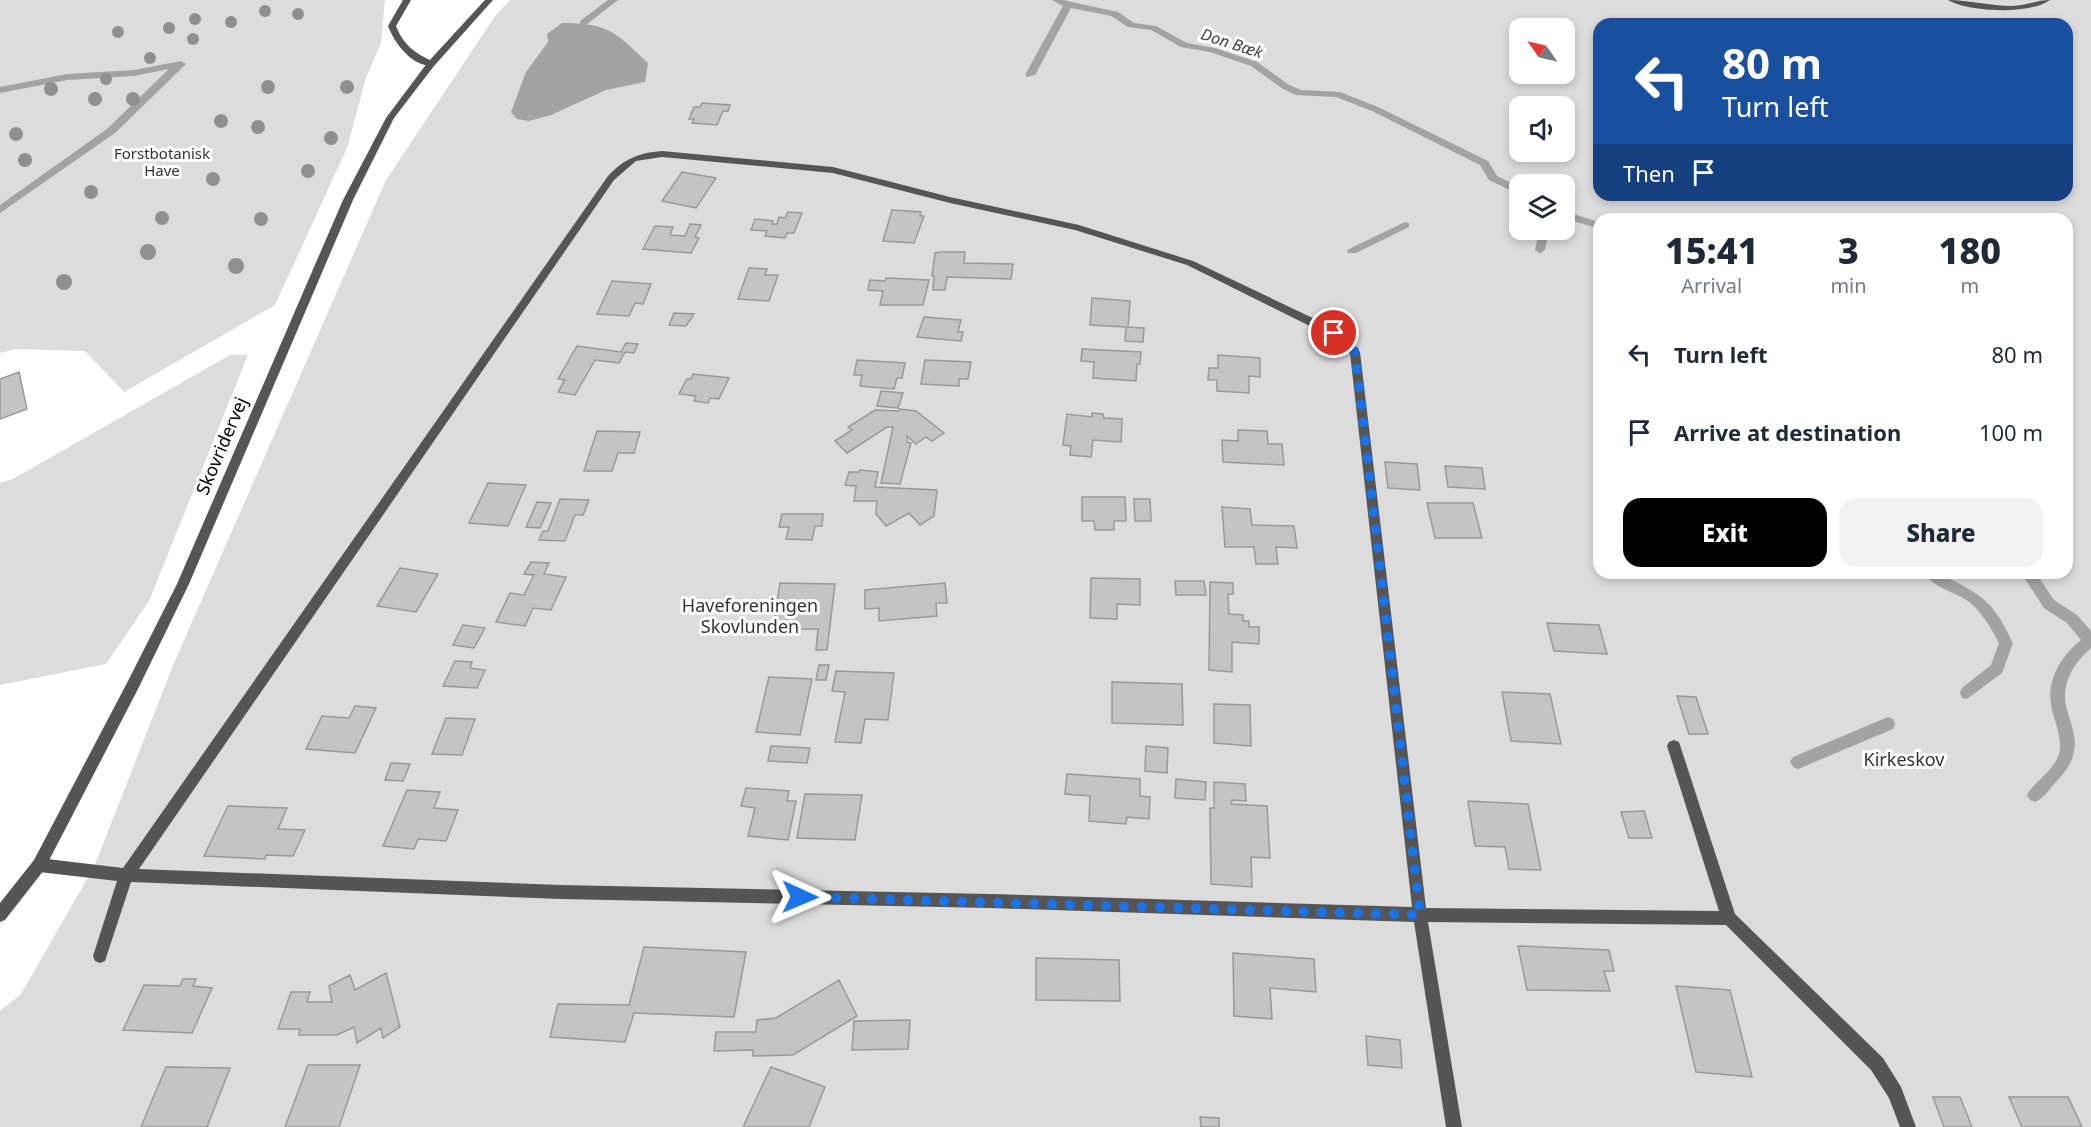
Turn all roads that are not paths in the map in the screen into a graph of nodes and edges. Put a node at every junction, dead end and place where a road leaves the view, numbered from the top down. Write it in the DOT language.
graph roads {
  1 [pos="407,0"];
  2 [pos="489,0"];
  3 [pos="1952,0"];
  4 [pos="2046,0"];
  5 [pos="431,64"];
  6 [pos="1674,746"];
  7 [pos="39,866"];
  8 [pos="126,875"];
  9 [pos="0,915"];
  10 [pos="1420,915"];
  11 [pos="1729,918"];
  12 [pos="100,956"];
  13 [pos="1454,1127"];
  14 [pos="1908,1127"];
  1 -- 5 [label="street"];
  2 -- 5 [label="street, Skovridervej"];
  3 -- 4 [label="street"];
  5 -- 7 [label="street, Skovridervej"];
  6 -- 11 [label="street"];
  7 -- 8 [label="street"];
  7 -- 9 [label="street, Skovridervej"];
  8 -- 10 [label="street"];
  8 -- 10 [label="street"];
  8 -- 12 [label="street"];
  10 -- 11 [label="street"];
  10 -- 13 [label="street"];
  11 -- 14 [label="street"];
}
